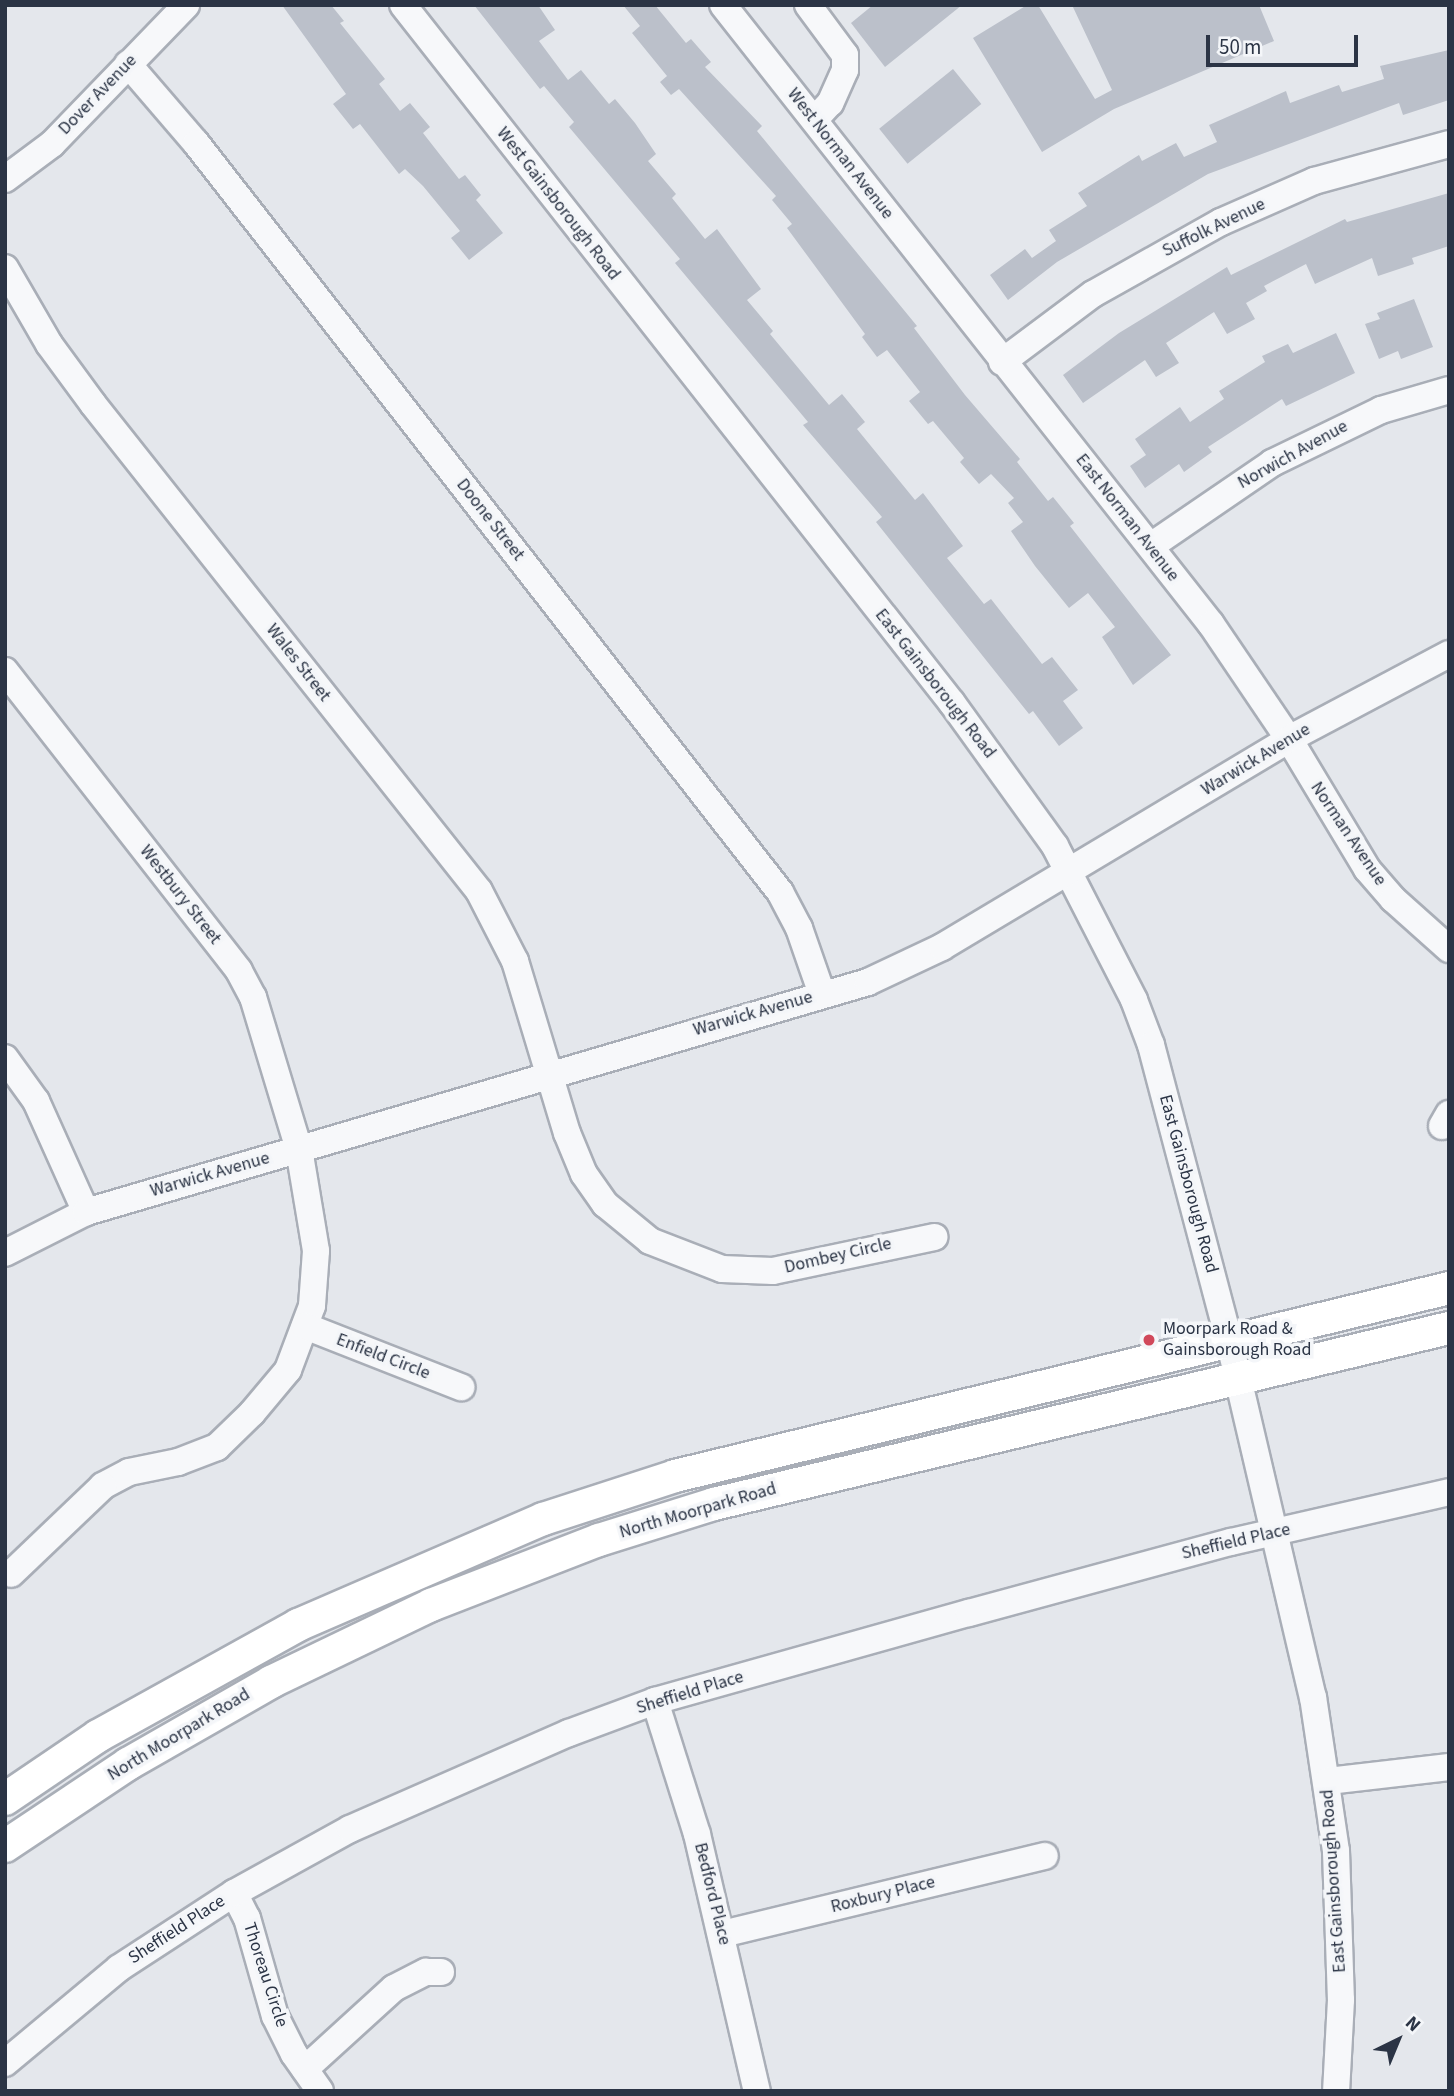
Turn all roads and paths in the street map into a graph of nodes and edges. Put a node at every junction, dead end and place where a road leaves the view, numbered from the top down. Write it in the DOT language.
graph roads {
  1 [pos="186,5"];
  2 [pos="402,5"];
  3 [pos="723,5"];
  4 [pos="808,5"];
  5 [pos="128,64"];
  6 [pos="814,120"];
  7 [pos="1449,144"];
  8 [pos="5,179"];
  9 [pos="5,268"];
  10 [pos="957,303"];
  11 [pos="1002,362"];
  12 [pos="1449,390"];
  13 [pos="714,404"];
  14 [pos="1151,546"];
  15 [pos="1449,654"];
  16 [pos="5,671"];
  17 [pos="1289,739"];
  18 [pos="1070,871"];
  19 [pos="1449,949"];
  20 [pos="822,994"];
  21 [pos="5,1058"];
  22 [pos="550,1078"];
  23 [pos="299,1149"];
  24 [pos="86,1212"];
  25 [pos="934,1237"];
  26 [pos="5,1253"];
  27 [pos="1449,1288"];
  28 [pos="305,1326"];
  29 [pos="1449,1328"];
  30 [pos="1229,1340"];
  31 [pos="1237,1377"];
  32 [pos="461,1387"];
  33 [pos="1449,1492"];
  34 [pos="1273,1532"];
  35 [pos="11,1574"];
  36 [pos="655,1701"];
  37 [pos="1449,1767"];
  38 [pos="1328,1781"];
  39 [pos="5,1799"];
  40 [pos="5,1846"];
  41 [pos="1045,1856"];
  42 [pos="234,1893"];
  43 [pos="722,1934"];
  44 [pos="441,1972"];
  45 [pos="5,2063"];
  46 [pos="305,2069"];
  47 [pos="320,2091"];
  48 [pos="757,2091"];
  49 [pos="1336,2091"];
  1 -- 5 [label="street, Dover Avenue"];
  2 -- 13 [label="street, West Gainsborough Road"];
  3 -- 6 [label="street, West Norman Avenue"];
  4 -- 6 [label="street"];
  5 -- 8 [label="street, Dover Avenue"];
  5 -- 20 [label="street, Doone Street"];
  6 -- 10 [label="street, West Norman Avenue"];
  7 -- 11 [label="street, Suffolk Avenue"];
  9 -- 22 [label="street, Wales Street"];
  10 -- 11 [label="street, East Norman Avenue"];
  11 -- 14 [label="street, East Norman Avenue"];
  12 -- 14 [label="street, Norwich Avenue"];
  13 -- 18 [label="street, East Gainsborough Road"];
  14 -- 17 [label="street, East Norman Avenue"];
  15 -- 17 [label="street, Warwick Avenue"];
  16 -- 23 [label="street, Westbury Street"];
  17 -- 18 [label="street, Warwick Avenue"];
  17 -- 19 [label="street, Norman Avenue"];
  18 -- 20 [label="street, Warwick Avenue"];
  18 -- 30 [label="street, East Gainsborough Road"];
  20 -- 22 [label="street, Warwick Avenue"];
  21 -- 24 [label="street"];
  22 -- 23 [label="street, Warwick Avenue"];
  22 -- 25 [label="street, Dombey Circle"];
  23 -- 24 [label="street, Warwick Avenue"];
  23 -- 28 [label="street, Westbury Street"];
  24 -- 26 [label="street, Warwick Avenue"];
  27 -- 30 [label="main road, North Moorpark Road"];
  28 -- 32 [label="street, Enfield Circle"];
  28 -- 35 [label="street, Westbury Street"];
  29 -- 31 [label="main road, North Moorpark Road"];
  30 -- 31 [label="street, East Gainsborough Road"];
  30 -- 39 [label="main road, North Moorpark Road"];
  31 -- 34 [label="street, East Gainsborough Road"];
  31 -- 40 [label="main road, North Moorpark Road"];
  33 -- 34 [label="street, Sheffield Place"];
  34 -- 36 [label="street, Sheffield Place"];
  34 -- 38 [label="street, East Gainsborough Road"];
  36 -- 42 [label="street, Sheffield Place"];
  36 -- 43 [label="street, Bedford Place"];
  37 -- 38 [label="street"];
  38 -- 49 [label="street, East Gainsborough Road"];
  41 -- 43 [label="street, Roxbury Place"];
  42 -- 45 [label="street, Sheffield Place"];
  42 -- 46 [label="street, Thoreau Circle"];
  43 -- 48 [label="street, Bedford Place"];
  44 -- 46 [label="street"];
  46 -- 47 [label="street, Thoreau Circle"];
}
